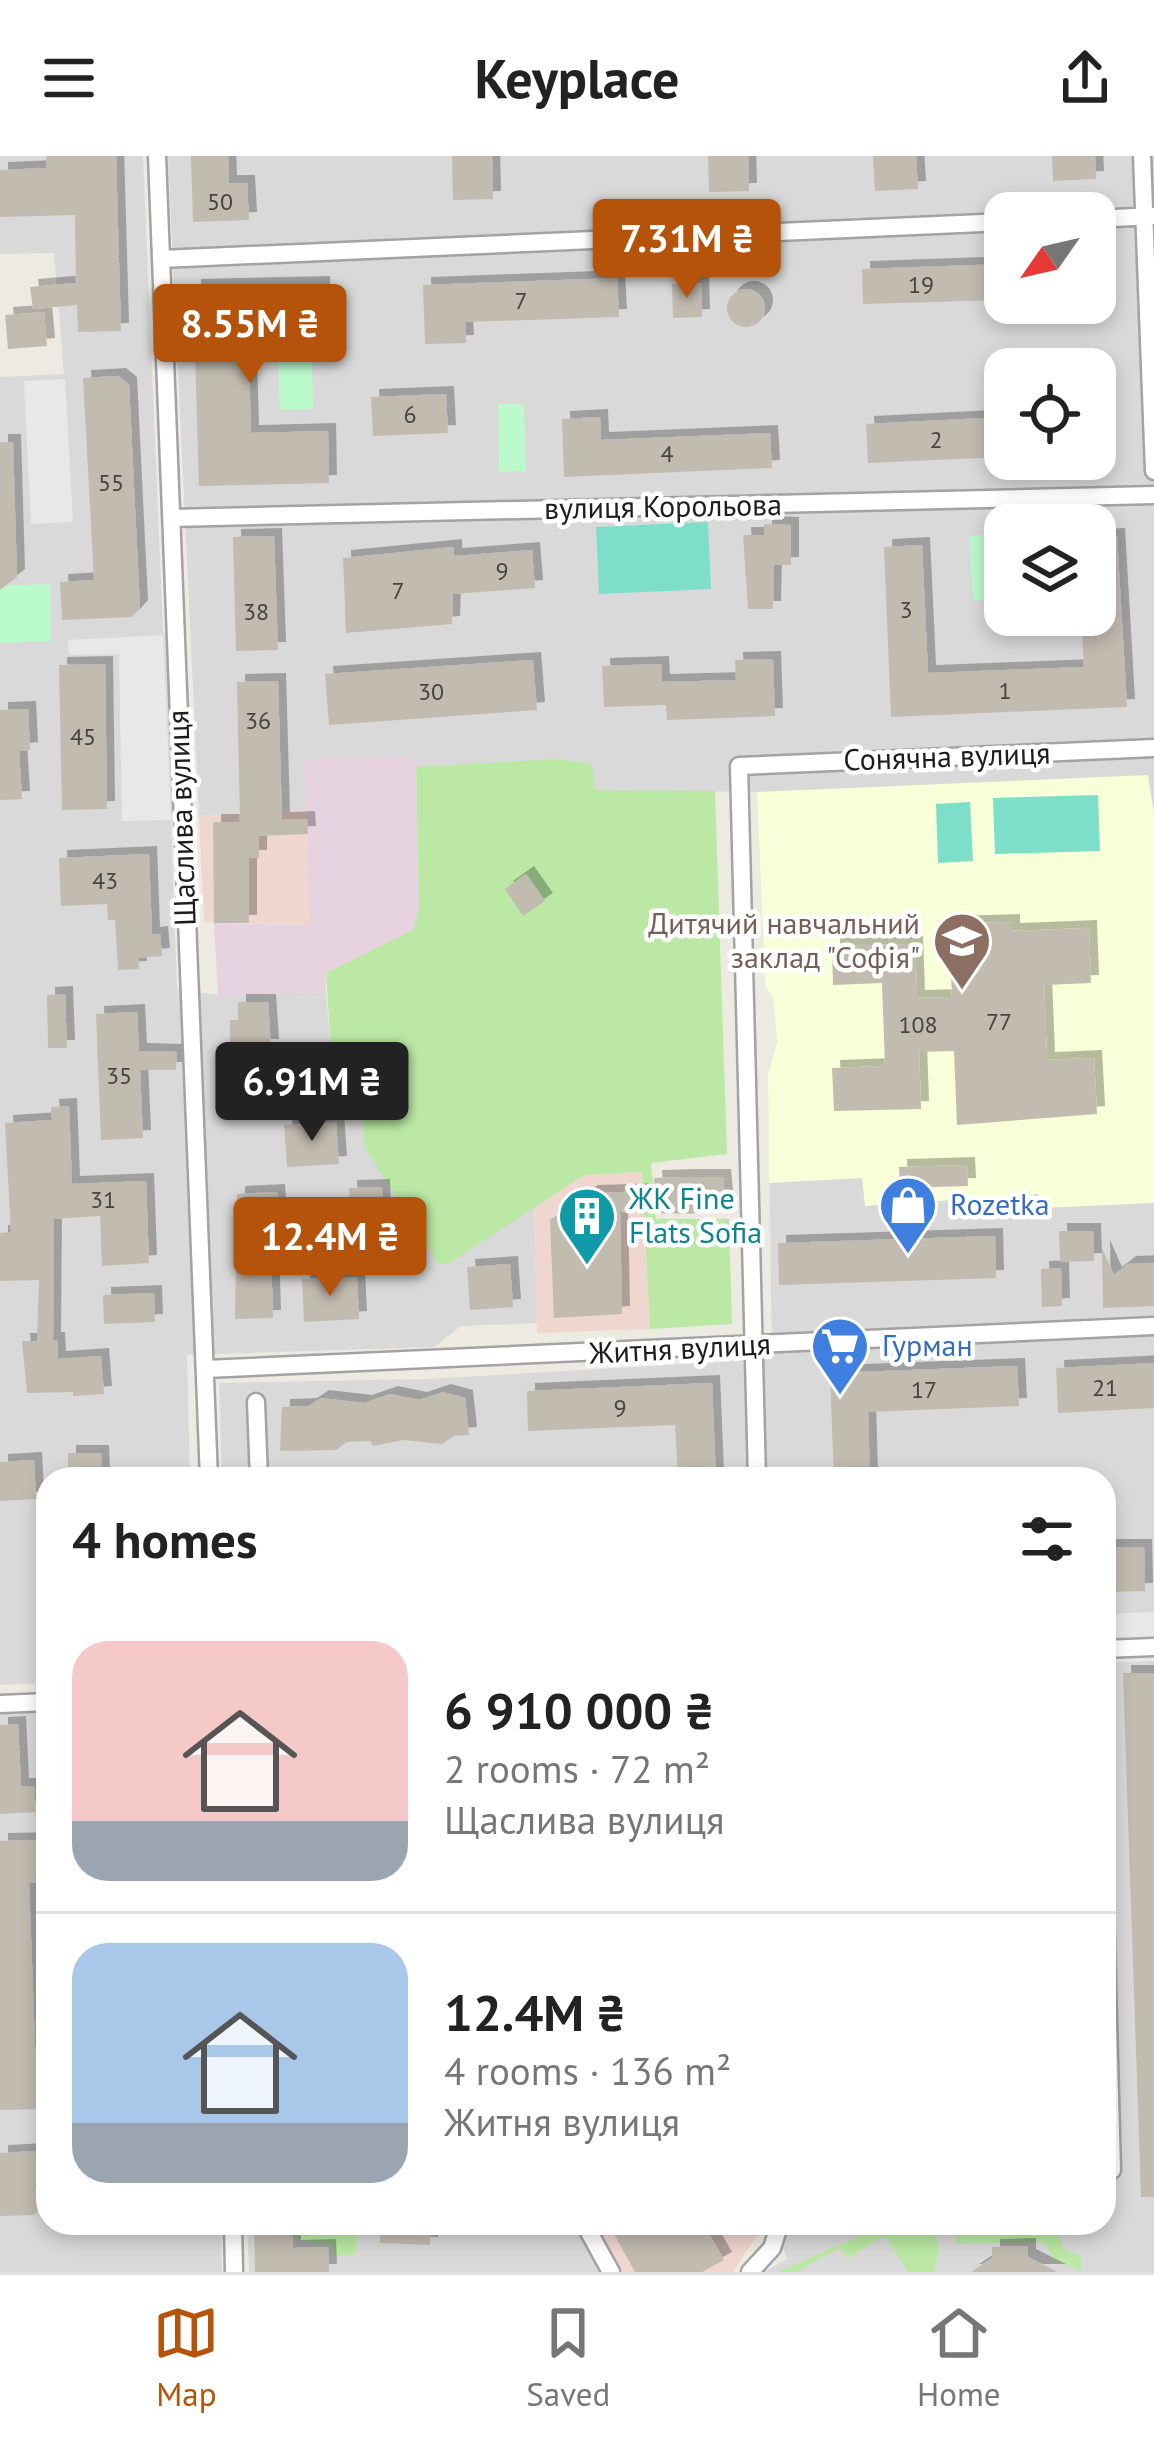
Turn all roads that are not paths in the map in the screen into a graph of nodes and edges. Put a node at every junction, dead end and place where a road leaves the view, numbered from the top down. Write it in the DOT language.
graph roads {
  1 [pos="157,156"];
  2 [pos="1142,156"];
  3 [pos="1150,216"];
  4 [pos="1116,218"];
  5 [pos="984,223"];
  6 [pos="161,259"];
  7 [pos="1154,471"];
  8 [pos="1154,496"];
  9 [pos="172,518"];
  10 [pos="1154,748"];
  11 [pos="1154,1326"];
  12 [pos="754,1346"];
  13 [pos="206,1369"];
  14 [pos="256,1402"];
  15 [pos="209,1467"];
  16 [pos="259,1467"];
  17 [pos="757,1467"];
  18 [pos="1154,1647"];
  19 [pos="1116,1649"];
  20 [pos="36,1702"];
  21 [pos="0,1704"];
  22 [pos="232,2235"];
  23 [pos="590,2235"];
  24 [pos="776,2235"];
  25 [pos="234,2272"];
  26 [pos="610,2272"];
  27 [pos="751,2272"];
  1 -- 6 [label="street, Щаслива вулиця"];
  2 -- 3 [label="street"];
  3 -- 4 [label="street"];
  3 -- 7 [label="street"];
  5 -- 6 [label="street"];
  6 -- 9 [label="street, Щаслива вулиця"];
  8 -- 9 [label="street, вулиця Корольова"];
  9 -- 13 [label="street, Щаслива вулиця"];
  10 -- 12 [label="street, Сонячна вулиця"];
  11 -- 12 [label="street, Житня вулиця"];
  12 -- 13 [label="street, Житня вулиця"];
  12 -- 17 [label="street"];
  13 -- 15 [label="street, Щаслива вулиця"];
  14 -- 16 [label="street"];
  18 -- 19 [label="street"];
  20 -- 21 [label="street"];
  22 -- 25 [label="street"];
  23 -- 26 [label="street"];
  24 -- 27 [label="street"];
}
